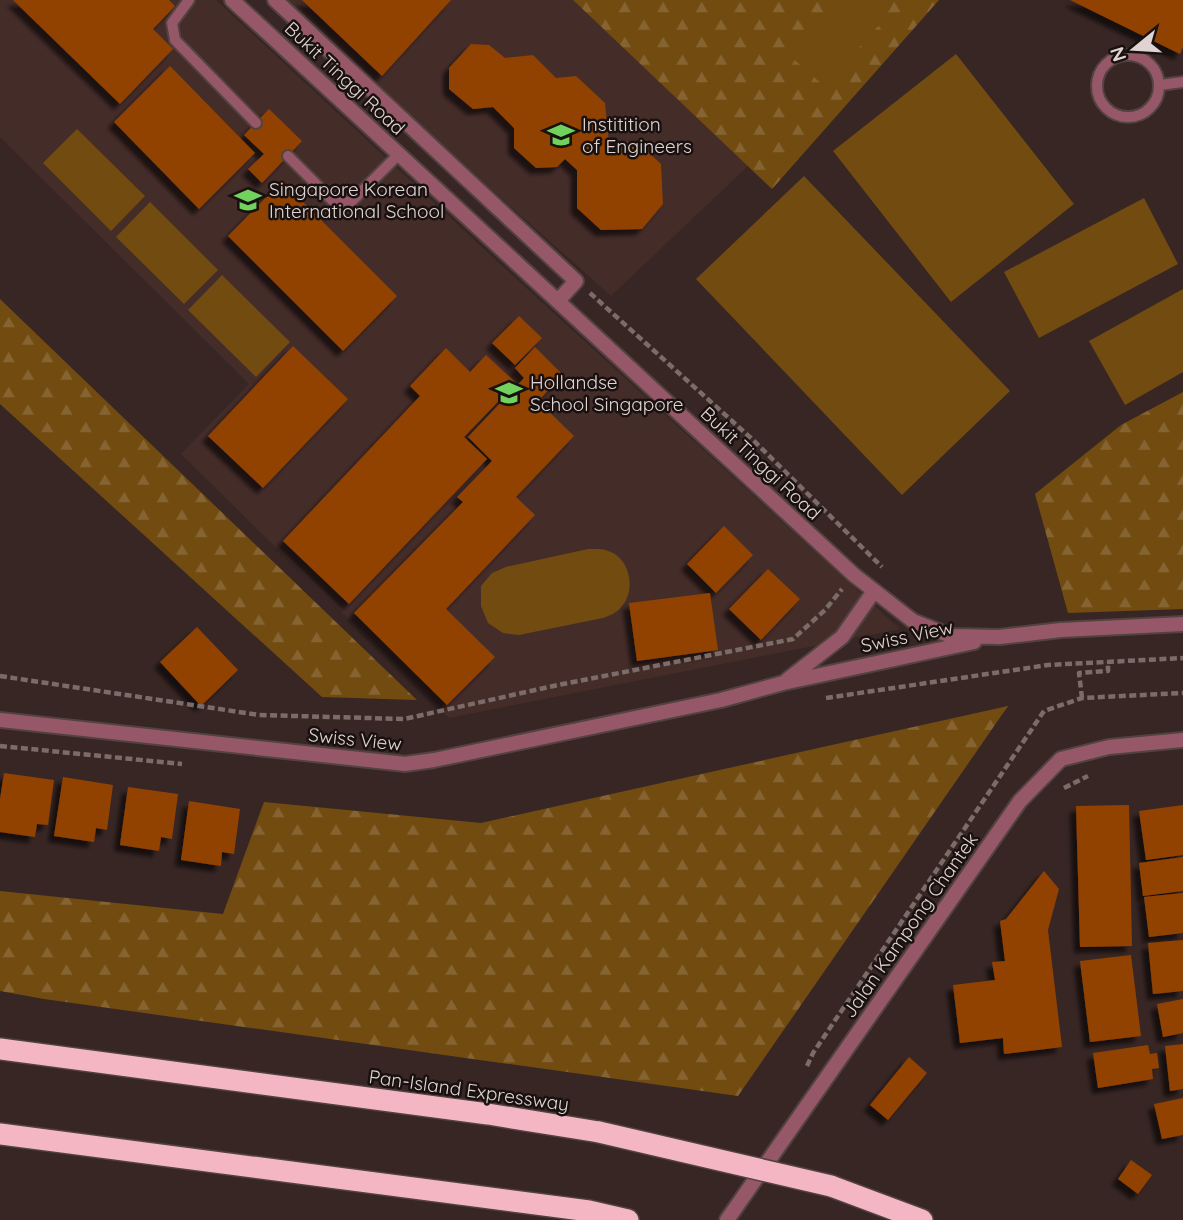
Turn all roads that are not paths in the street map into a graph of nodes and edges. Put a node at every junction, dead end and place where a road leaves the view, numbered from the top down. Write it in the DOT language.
graph roads {
  1 [pos="189,0"];
  2 [pos="232,0"];
  3 [pos="275,0"];
  4 [pos="1183,82"];
  5 [pos="1160,85"];
  6 [pos="256,123"];
  7 [pos="399,154"];
  8 [pos="288,156"];
  9 [pos="558,300"];
  10 [pos="874,591"];
  11 [pos="1183,624"];
  12 [pos="999,637"];
  13 [pos="783,683"];
  14 [pos="0,720"];
  15 [pos="1183,740"];
  16 [pos="0,1049"];
  17 [pos="0,1134"];
  18 [pos="628,1220"];
  19 [pos="727,1220"];
  20 [pos="922,1220"];
  1 -- 6 [label="lane"];
  2 -- 7 [label="street, Bukit Tinggi Road"];
  3 -- 9 [label="street"];
  4 -- 5 [label="lane"];
  5 -- 5 [label="lane"];
  7 -- 8 [label="lane"];
  7 -- 9 [label="street, Bukit Tinggi Road"];
  9 -- 10 [label="street, Bukit Tinggi Road"];
  10 -- 12 [label="street, Bukit Tinggi Road"];
  10 -- 13 [label="street, Swiss View"];
  11 -- 12 [label="street, Bukit Tinggi Road"];
  12 -- 13 [label="street, Swiss View"];
  13 -- 14 [label="street, Swiss View"];
  15 -- 19 [label="street, Jalan Kampong Chantek"];
  16 -- 20 [label="highway, Pan-Island Expressway, bridge"];
  17 -- 18 [label="highway"];
}
